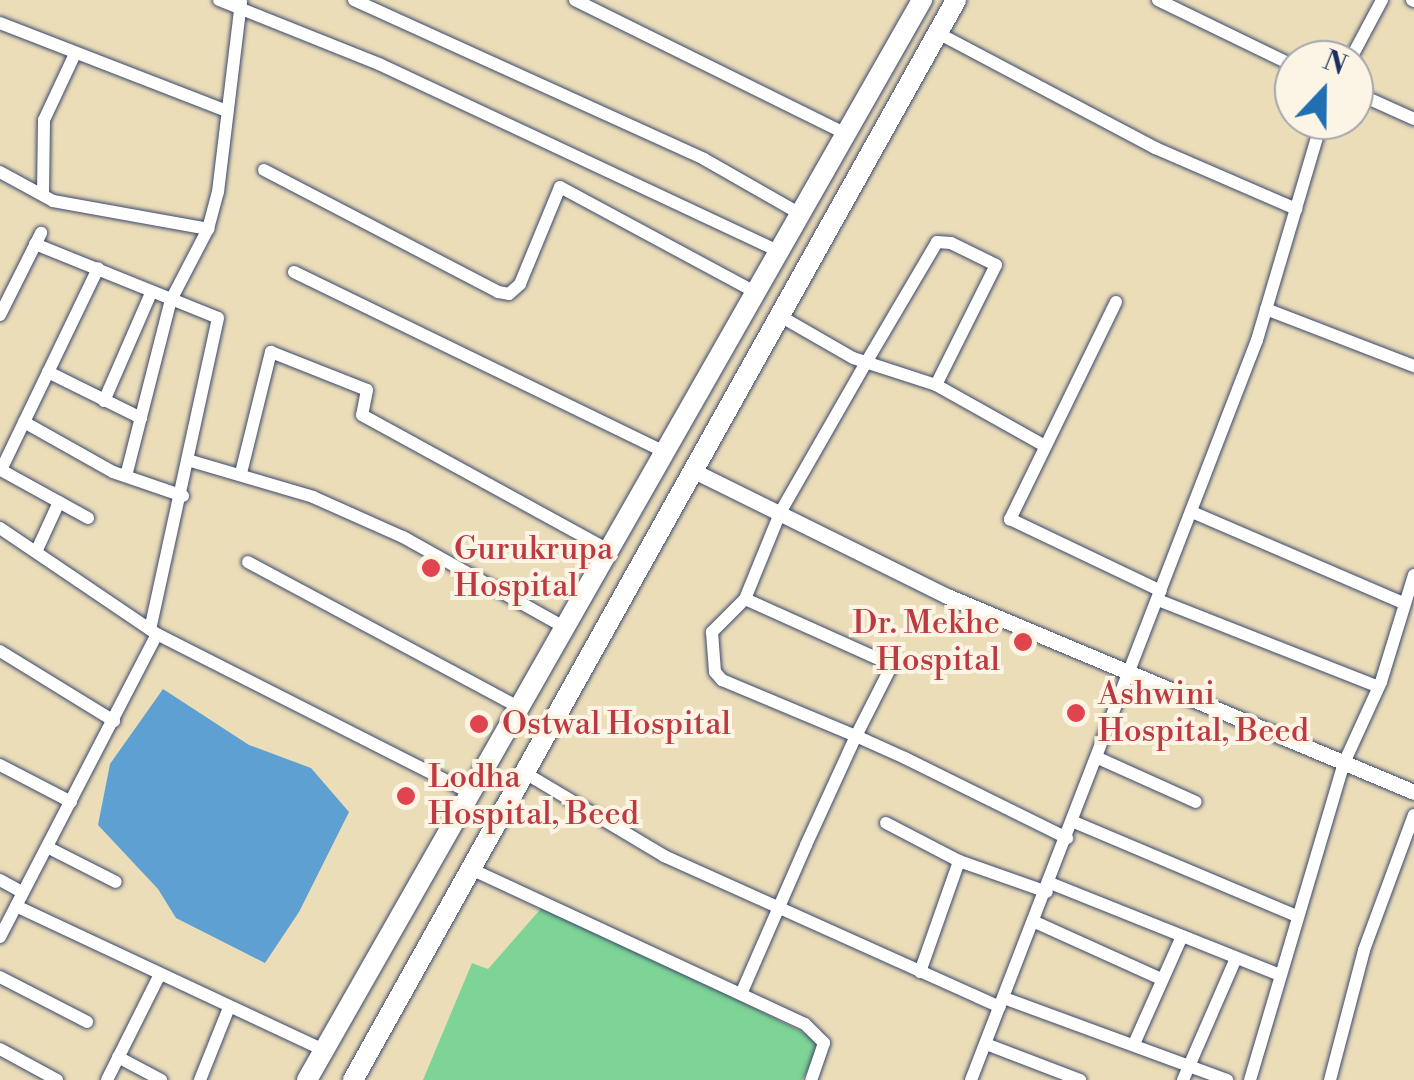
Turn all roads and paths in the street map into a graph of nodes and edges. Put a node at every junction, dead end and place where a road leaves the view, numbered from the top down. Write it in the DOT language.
graph roads {
  1 [pos="219,0"];
  2 [pos="354,0"];
  3 [pos="576,0"];
  4 [pos="922,0"];
  5 [pos="956,0"];
  6 [pos="1158,0"];
  7 [pos="1382,0"];
  8 [pos="240,4"];
  9 [pos="0,24"];
  10 [pos="938,34"];
  11 [pos="1361,40"];
  12 [pos="74,56"];
  13 [pos="1274,56"];
  14 [pos="1374,101"];
  15 [pos="227,111"];
  16 [pos="1414,119"];
  17 [pos="844,133"];
  18 [pos="1316,140"];
  19 [pos="264,170"];
  20 [pos="0,172"];
  21 [pos="43,194"];
  22 [pos="1296,209"];
  23 [pos="802,215"];
  24 [pos="208,229"];
  25 [pos="781,252"];
  26 [pos="98,268"];
  27 [pos="294,272"];
  28 [pos="756,292"];
  29 [pos="151,293"];
  30 [pos="171,300"];
  31 [pos="1116,302"];
  32 [pos="1266,309"];
  33 [pos="0,316"];
  34 [pos="780,316"];
  35 [pos="867,362"];
  36 [pos="1414,366"];
  37 [pos="48,372"];
  38 [pos="936,385"];
  39 [pos="104,402"];
  40 [pos="140,418"];
  41 [pos="24,422"];
  42 [pos="1045,446"];
  43 [pos="662,450"];
  44 [pos="191,461"];
  45 [pos="694,470"];
  46 [pos="241,473"];
  47 [pos="126,476"];
  48 [pos="183,496"];
  49 [pos="58,502"];
  50 [pos="1192,512"];
  51 [pos="779,513"];
  52 [pos="88,518"];
  53 [pos="0,528"];
  54 [pos="606,548"];
  55 [pos="36,552"];
  56 [pos="248,562"];
  57 [pos="1414,574"];
  58 [pos="1160,596"];
  59 [pos="745,600"];
  60 [pos="1404,603"];
  61 [pos="564,627"];
  62 [pos="154,632"];
  63 [pos="0,651"];
  64 [pos="1130,673"];
  65 [pos="1374,685"];
  66 [pos="517,706"];
  67 [pos="114,720"];
  68 [pos="856,736"];
  69 [pos="1098,758"];
  70 [pos="1344,763"];
  71 [pos="0,765"];
  72 [pos="525,773"];
  73 [pos="468,790"];
  74 [pos="1414,792"];
  75 [pos="71,802"];
  76 [pos="1196,802"];
  77 [pos="1414,815"];
  78 [pos="1074,822"];
  79 [pos="886,823"];
  80 [pos="1068,838"];
  81 [pos="47,848"];
  82 [pos="959,861"];
  83 [pos="471,869"];
  84 [pos="0,880"];
  85 [pos="116,882"];
  86 [pos="1049,888"];
  87 [pos="23,893"];
  88 [pos="16,906"];
  89 [pos="779,909"];
  90 [pos="1296,916"];
  91 [pos="1035,922"];
  92 [pos="1182,936"];
  93 [pos="0,937"];
  94 [pos="1236,958"];
  95 [pos="920,972"];
  96 [pos="1280,975"];
  97 [pos="0,976"];
  98 [pos="159,976"];
  99 [pos="1160,978"];
  100 [pos="741,994"];
  101 [pos="1002,1003"];
  102 [pos="228,1010"];
  103 [pos="87,1022"];
  104 [pos="986,1044"];
  105 [pos="1134,1044"];
  106 [pos="0,1049"];
  107 [pos="322,1050"];
  108 [pos="118,1058"];
  109 [pos="1186,1073"];
  110 [pos="56,1080"];
  111 [pos="106,1080"];
  112 [pos="162,1080"];
  113 [pos="200,1080"];
  114 [pos="307,1080"];
  115 [pos="353,1080"];
  116 [pos="812,1080"];
  117 [pos="971,1080"];
  118 [pos="1080,1080"];
  119 [pos="1227,1080"];
  120 [pos="1250,1080"];
  121 [pos="1330,1080"];
  1 -- 8 [label="street"];
  2 -- 23 [label="street"];
  3 -- 17 [label="street"];
  4 -- 17 [label="main road"];
  5 -- 10 [label="main road"];
  6 -- 13 [label="street"];
  7 -- 11 [label="street"];
  8 -- 15 [label="street"];
  8 -- 25 [label="street"];
  9 -- 12 [label="street"];
  10 -- 22 [label="street"];
  10 -- 34 [label="main road"];
  12 -- 15 [label="street"];
  12 -- 21 [label="street"];
  14 -- 16 [label="street"];
  15 -- 24 [label="street"];
  17 -- 23 [label="main road"];
  18 -- 22 [label="street"];
  19 -- 28 [label="street"];
  20 -- 21 [label="street"];
  21 -- 24 [label="street"];
  22 -- 32 [label="street"];
  23 -- 25 [label="main road"];
  24 -- 30 [label="street"];
  25 -- 28 [label="main road"];
  26 -- 29 [label="street"];
  26 -- 33 [label="street"];
  26 -- 37 [label="street"];
  27 -- 43 [label="street"];
  28 -- 43 [label="main road"];
  29 -- 30 [label="street"];
  29 -- 39 [label="street"];
  30 -- 40 [label="street"];
  30 -- 44 [label="street"];
  31 -- 42 [label="street"];
  32 -- 36 [label="street"];
  32 -- 50 [label="street"];
  34 -- 35 [label="street"];
  34 -- 45 [label="main road"];
  35 -- 38 [label="street"];
  35 -- 38 [label="street"];
  35 -- 51 [label="street"];
  37 -- 39 [label="street"];
  37 -- 41 [label="street"];
  38 -- 42 [label="street"];
  39 -- 40 [label="street"];
  40 -- 47 [label="street"];
  41 -- 47 [label="street"];
  41 -- 49 [label="street"];
  42 -- 58 [label="street"];
  43 -- 54 [label="main road"];
  44 -- 46 [label="street"];
  44 -- 48 [label="street"];
  45 -- 51 [label="street"];
  45 -- 72 [label="main road"];
  46 -- 54 [label="street"];
  46 -- 61 [label="street"];
  47 -- 48 [label="street"];
  48 -- 62 [label="street"];
  49 -- 52 [label="street"];
  49 -- 55 [label="street"];
  50 -- 58 [label="street"];
  50 -- 60 [label="street"];
  51 -- 59 [label="street"];
  51 -- 64 [label="street"];
  53 -- 55 [label="street"];
  54 -- 61 [label="main road"];
  55 -- 62 [label="street"];
  56 -- 66 [label="street"];
  57 -- 60 [label="street"];
  58 -- 64 [label="street"];
  58 -- 65 [label="street"];
  59 -- 68 [label="street"];
  59 -- 68 [label="street"];
  60 -- 70 [label="street"];
  61 -- 66 [label="main road"];
  62 -- 67 [label="street"];
  62 -- 73 [label="street"];
  63 -- 67 [label="street"];
  64 -- 69 [label="street"];
  64 -- 70 [label="street"];
  66 -- 73 [label="main road"];
  67 -- 75 [label="street"];
  68 -- 80 [label="street"];
  68 -- 89 [label="street"];
  69 -- 76 [label="street"];
  69 -- 78 [label="street"];
  70 -- 74 [label="street"];
  70 -- 90 [label="street"];
  71 -- 75 [label="street"];
  72 -- 83 [label="main road"];
  72 -- 89 [label="street"];
  73 -- 107 [label="main road"];
  75 -- 81 [label="street"];
  77 -- 121 [label="street"];
  78 -- 80 [label="street"];
  78 -- 90 [label="street"];
  79 -- 82 [label="street"];
  80 -- 86 [label="street"];
  81 -- 85 [label="street"];
  81 -- 87 [label="street"];
  82 -- 86 [label="street"];
  82 -- 95 [label="street"];
  83 -- 100 [label="street"];
  83 -- 115 [label="main road"];
  84 -- 87 [label="street"];
  86 -- 91 [label="street"];
  86 -- 92 [label="street"];
  87 -- 88 [label="street"];
  88 -- 93 [label="street"];
  88 -- 98 [label="street"];
  89 -- 95 [label="street"];
  89 -- 100 [label="street"];
  90 -- 96 [label="street"];
  91 -- 99 [label="street"];
  91 -- 101 [label="street"];
  92 -- 94 [label="street"];
  92 -- 99 [label="street"];
  94 -- 96 [label="street"];
  94 -- 109 [label="street"];
  95 -- 101 [label="street"];
  96 -- 120 [label="street"];
  97 -- 103 [label="street"];
  98 -- 102 [label="street"];
  98 -- 108 [label="street"];
  99 -- 105 [label="street"];
  100 -- 116 [label="street"];
  101 -- 104 [label="street"];
  101 -- 105 [label="street"];
  102 -- 107 [label="street"];
  102 -- 113 [label="street"];
  104 -- 117 [label="street"];
  104 -- 118 [label="street"];
  105 -- 109 [label="street"];
  106 -- 110 [label="street"];
  107 -- 114 [label="main road"];
  108 -- 111 [label="street"];
  108 -- 112 [label="street"];
  109 -- 119 [label="street"];
}
